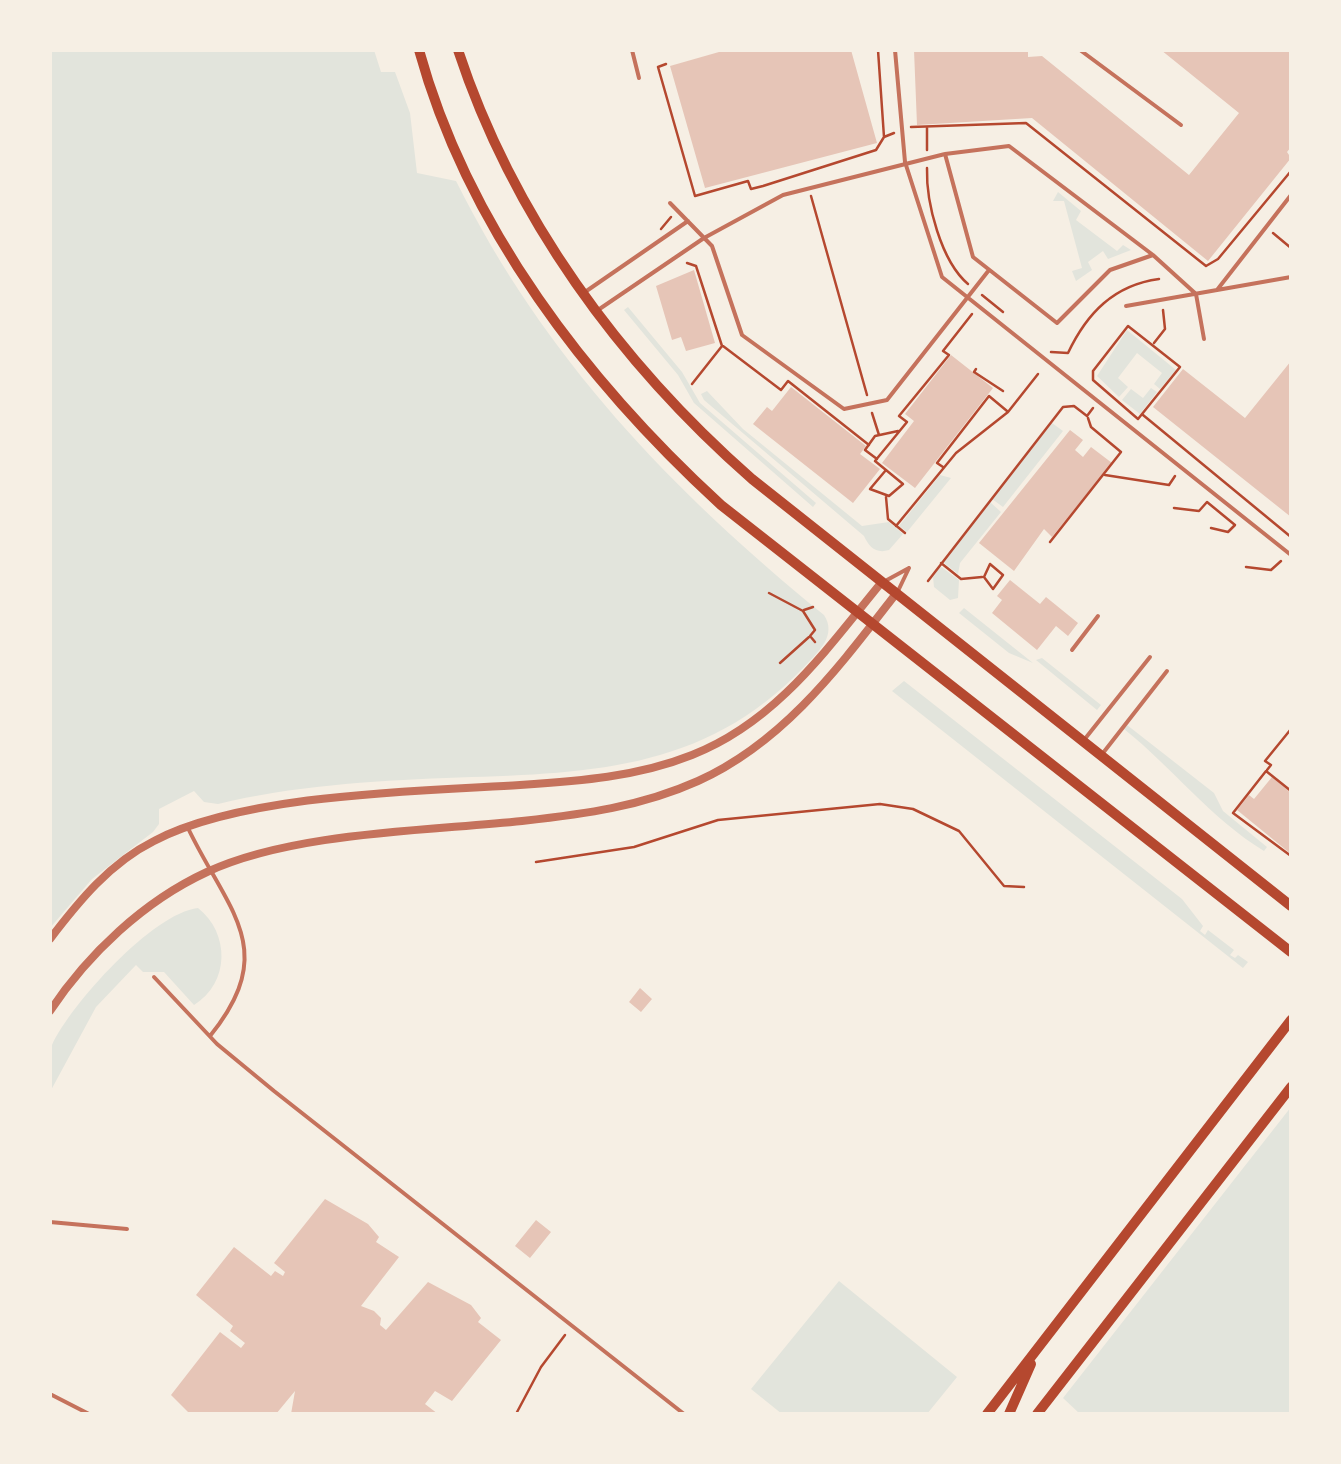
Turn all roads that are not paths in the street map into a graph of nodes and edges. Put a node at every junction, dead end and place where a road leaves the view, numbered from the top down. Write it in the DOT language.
graph roads {
  1 [pos="419,50"];
  2 [pos="458,50"];
  3 [pos="632,50"];
  4 [pos="895,50"];
  5 [pos="1080,50"];
  6 [pos="1098,50"];
  7 [pos="1092,58"];
  8 [pos="640,78"];
  9 [pos="1181,125"];
  10 [pos="945,154"];
  11 [pos="905,162"];
  12 [pos="1291,195"];
  13 [pos="670,203"];
  14 [pos="688,221"];
  15 [pos="704,238"];
  16 [pos="1154,254"];
  17 [pos="989,270"];
  18 [pos="1291,278"];
  19 [pos="1217,290"];
  20 [pos="583,294"];
  21 [pos="1196,294"];
  22 [pos="969,298"];
  23 [pos="1126,306"];
  24 [pos="595,312"];
  25 [pos="1204,339"];
  26 [pos="1291,555"];
  27 [pos="881,584"];
  28 [pos="895,595"];
  29 [pos="857,612"];
  30 [pos="1098,616"];
  31 [pos="872,625"];
  32 [pos="1072,650"];
  33 [pos="1150,657"];
  34 [pos="1167,671"];
  35 [pos="1082,742"];
  36 [pos="1100,756"];
  37 [pos="187,826"];
  38 [pos="208,871"];
  39 [pos="1291,906"];
  40 [pos="50,939"];
  41 [pos="1291,952"];
  42 [pos="154,976"];
  43 [pos="50,1012"];
  44 [pos="1291,1020"];
  45 [pos="210,1036"];
  46 [pos="1291,1087"];
  47 [pos="50,1222"];
  48 [pos="127,1228"];
  49 [pos="1036,1354"];
  50 [pos="50,1394"];
  51 [pos="89,1414"];
  52 [pos="684,1414"];
  53 [pos="987,1414"];
  54 [pos="1009,1414"];
  55 [pos="1038,1414"];
  1 -- 29 [label="main road"];
  2 -- 20 [label="main road"];
  3 -- 8 [label="lane"];
  4 -- 11 [label="lane"];
  5 -- 7 [label="lane"];
  6 -- 7 [label="lane"];
  7 -- 9 [label="lane"];
  10 -- 11 [label="lane"];
  10 -- 16 [label="lane"];
  10 -- 17 [label="lane"];
  11 -- 15 [label="lane"];
  11 -- 22 [label="lane"];
  12 -- 19 [label="lane"];
  13 -- 14 [label="lane"];
  14 -- 15 [label="lane"];
  14 -- 20 [label="lane"];
  15 -- 22 [label="lane"];
  15 -- 24 [label="lane"];
  16 -- 17 [label="lane"];
  16 -- 21 [label="lane"];
  17 -- 22 [label="lane"];
  18 -- 19 [label="lane"];
  19 -- 21 [label="lane"];
  20 -- 24 [label="main road"];
  21 -- 23 [label="lane"];
  21 -- 25 [label="lane"];
  22 -- 26 [label="lane"];
  24 -- 27 [label="main road"];
  27 -- 28 [label="main road"];
  27 -- 28 [label="lane"];
  27 -- 29 [label="street"];
  28 -- 31 [label="street"];
  28 -- 35 [label="main road"];
  29 -- 31 [label="main road"];
  29 -- 37 [label="street"];
  30 -- 32 [label="lane"];
  31 -- 38 [label="street"];
  31 -- 41 [label="main road"];
  33 -- 35 [label="lane"];
  34 -- 36 [label="lane"];
  35 -- 36 [label="main road"];
  36 -- 39 [label="main road"];
  37 -- 38 [label="lane"];
  37 -- 40 [label="street"];
  38 -- 43 [label="street"];
  38 -- 45 [label="lane"];
  42 -- 45 [label="lane"];
  44 -- 49 [label="main road"];
  45 -- 52 [label="lane"];
  46 -- 55 [label="main road"];
  47 -- 48 [label="lane"];
  49 -- 53 [label="main road"];
  49 -- 54 [label="main road"];
  50 -- 51 [label="lane"];
}
